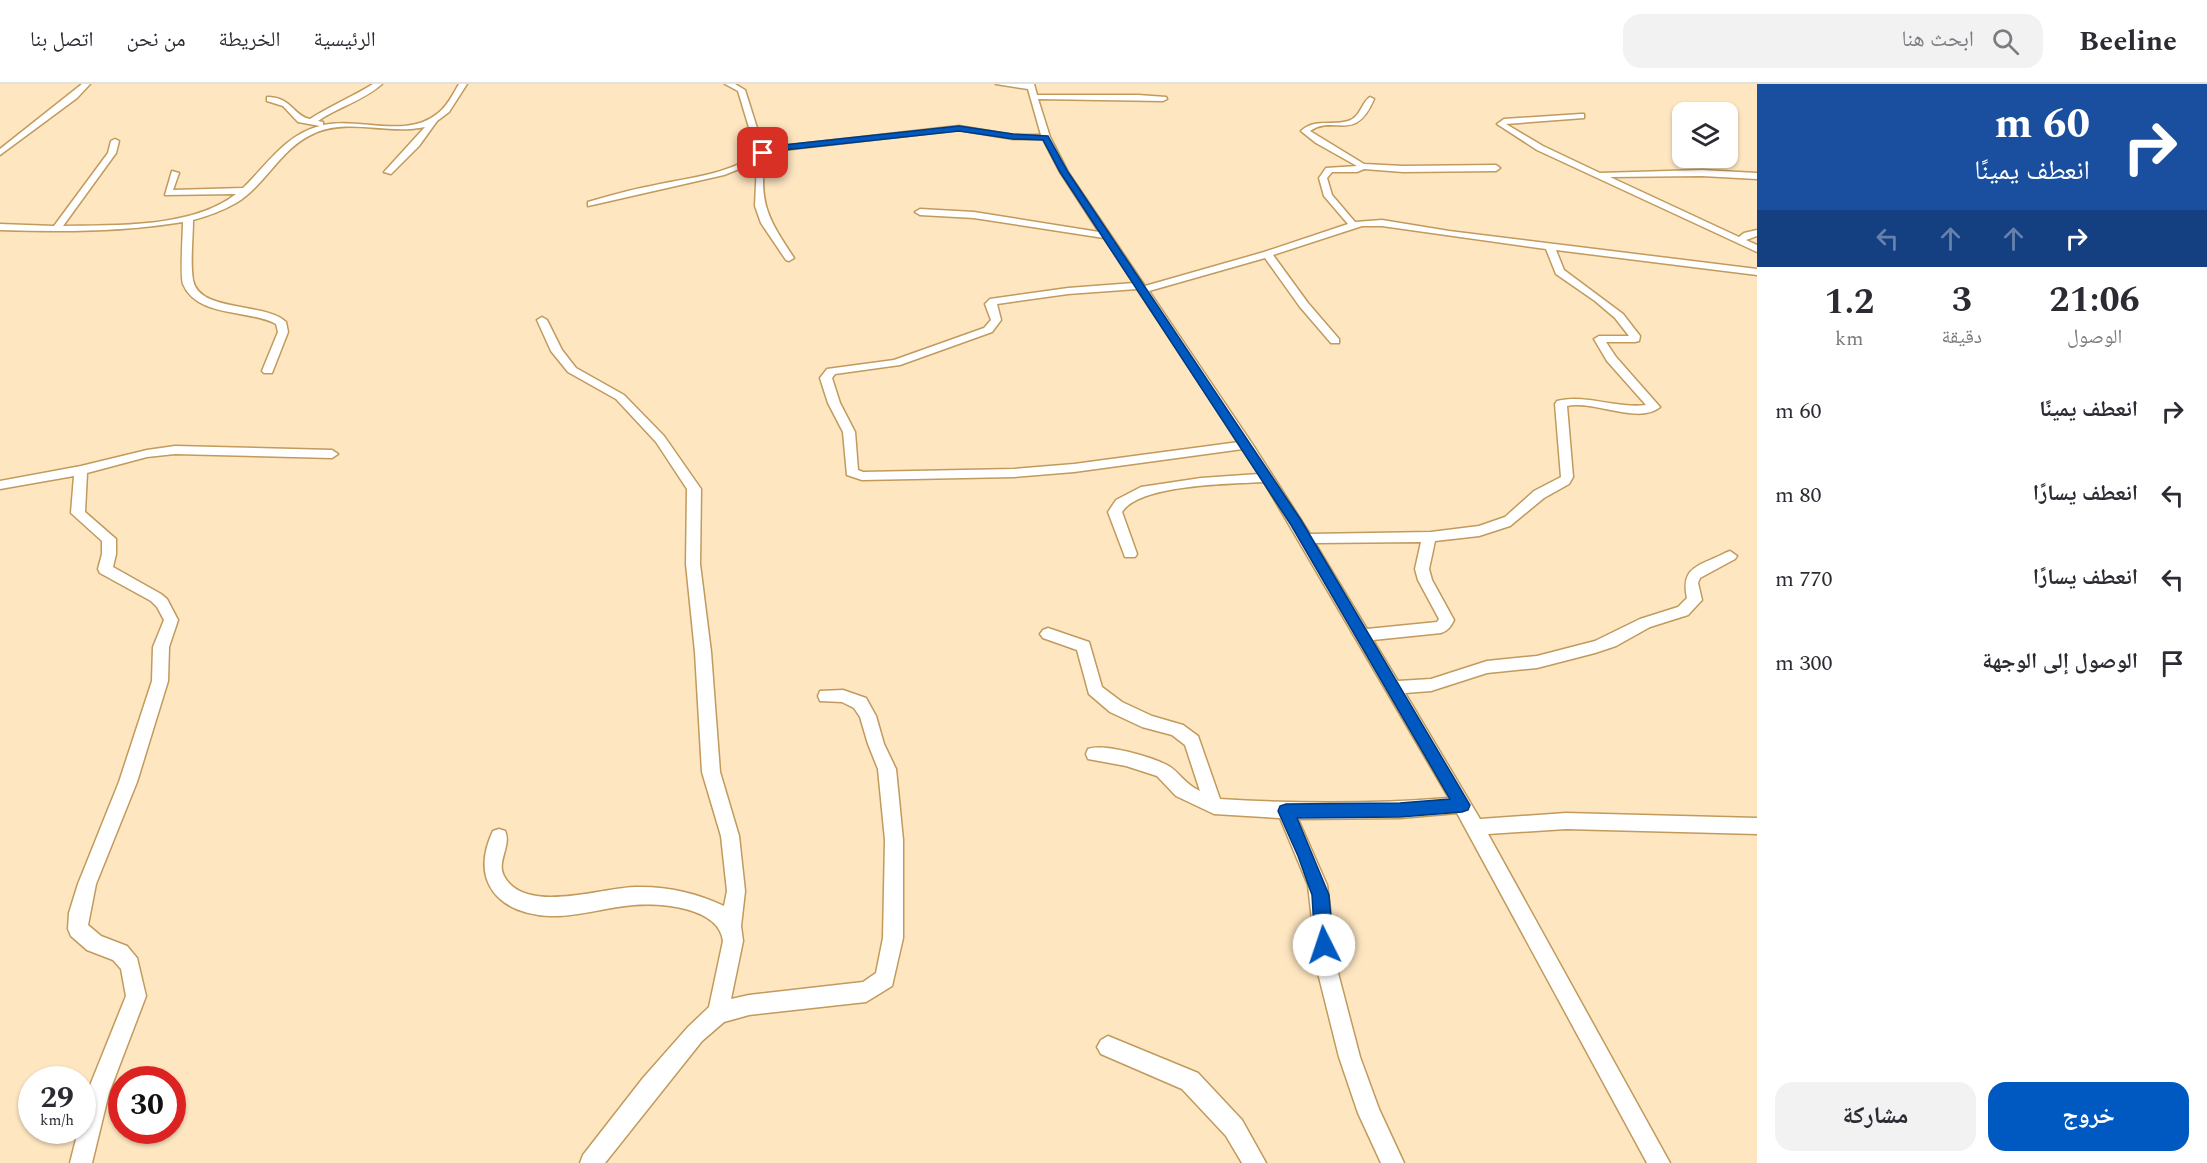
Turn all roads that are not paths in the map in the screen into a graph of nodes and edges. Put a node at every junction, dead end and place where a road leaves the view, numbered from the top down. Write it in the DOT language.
graph roads {
  1 [pos="86,84"];
  2 [pos="378,84"];
  3 [pos="463,84"];
  4 [pos="729,84"];
  5 [pos="1000,84"];
  6 [pos="1031,89"];
  7 [pos="270,99"];
  8 [pos="1163,99"];
  9 [pos="1370,99"];
  10 [pos="1581,116"];
  11 [pos="434,120"];
  12 [pos="311,122"];
  13 [pos="329,126"];
  14 [pos="1046,137"];
  15 [pos="115,141"];
  16 [pos="0,153"];
  17 [pos="761,155"];
  18 [pos="1362,166"];
  19 [pos="1496,168"];
  20 [pos="388,172"];
  21 [pos="175,173"];
  22 [pos="1598,175"];
  23 [pos="1757,176"];
  24 [pos="246,191"];
  25 [pos="591,204"];
  26 [pos="920,212"];
  27 [pos="188,219"];
  28 [pos="1354,226"];
  29 [pos="0,228"];
  30 [pos="56,229"];
  31 [pos="1104,231"];
  32 [pos="1757,233"];
  33 [pos="1739,241"];
  34 [pos="1550,247"];
  35 [pos="1757,249"];
  36 [pos="1267,254"];
  37 [pos="789,258"];
  38 [pos="1757,272"];
  39 [pos="1141,288"];
  40 [pos="542,320"];
  41 [pos="1335,341"];
  42 [pos="268,371"];
  43 [pos="1247,446"];
  44 [pos="332,454"];
  45 [pos="81,470"];
  46 [pos="1267,478"];
  47 [pos="0,484"];
  48 [pos="1429,536"];
  49 [pos="1306,539"];
  50 [pos="1130,554"];
  51 [pos="1730,556"];
  52 [pos="1048,634"];
  53 [pos="1363,635"];
  54 [pos="1394,688"];
  55 [pos="826,696"];
  56 [pos="1094,754"];
  57 [pos="1462,805"];
  58 [pos="1214,806"];
  59 [pos="1286,811"];
  60 [pos="1757,826"];
  61 [pos="1475,827"];
  62 [pos="499,837"];
  63 [pos="731,926"];
  64 [pos="717,1013"];
  65 [pos="1108,1047"];
  66 [pos="81,1163"];
  67 [pos="591,1163"];
  68 [pos="1255,1163"];
  69 [pos="1393,1163"];
  70 [pos="1659,1163"];
  1 -- 16 [label="street"];
  2 -- 12 [label="street"];
  3 -- 11 [label="street"];
  4 -- 17 [label="street"];
  5 -- 6 [label="street"];
  6 -- 8 [label="street"];
  6 -- 14 [label="street"];
  7 -- 12 [label="street"];
  9 -- 18 [label="street"];
  10 -- 22 [label="street"];
  11 -- 13 [label="street"];
  11 -- 20 [label="street"];
  12 -- 13 [label="street"];
  13 -- 24 [label="street"];
  14 -- 17 [label="street"];
  14 -- 31 [label="street"];
  15 -- 30 [label="street"];
  17 -- 25 [label="street"];
  17 -- 37 [label="street"];
  18 -- 19 [label="street"];
  18 -- 28 [label="street"];
  21 -- 24 [label="street"];
  22 -- 23 [label="street"];
  22 -- 33 [label="street"];
  24 -- 27 [label="street"];
  26 -- 31 [label="street"];
  27 -- 30 [label="street"];
  27 -- 42 [label="street"];
  28 -- 34 [label="street"];
  28 -- 36 [label="street"];
  29 -- 30 [label="street"];
  31 -- 39 [label="street"];
  32 -- 33 [label="street"];
  33 -- 35 [label="street"];
  34 -- 38 [label="street"];
  34 -- 48 [label="street"];
  36 -- 39 [label="street"];
  36 -- 41 [label="street"];
  39 -- 43 [label="street"];
  39 -- 43 [label="street"];
  40 -- 63 [label="street"];
  43 -- 46 [label="street"];
  44 -- 45 [label="street"];
  45 -- 47 [label="street"];
  45 -- 66 [label="street"];
  46 -- 49 [label="street"];
  46 -- 50 [label="street"];
  48 -- 49 [label="street"];
  48 -- 53 [label="street"];
  49 -- 53 [label="street"];
  51 -- 54 [label="street"];
  52 -- 58 [label="street"];
  53 -- 54 [label="street"];
  54 -- 57 [label="street"];
  55 -- 64 [label="street"];
  56 -- 58 [label="street"];
  57 -- 59 [label="street"];
  57 -- 61 [label="street"];
  58 -- 59 [label="street"];
  59 -- 69 [label="street"];
  60 -- 61 [label="street"];
  61 -- 70 [label="street"];
  62 -- 63 [label="street"];
  63 -- 64 [label="street"];
  64 -- 67 [label="street"];
  65 -- 68 [label="street"];
}
